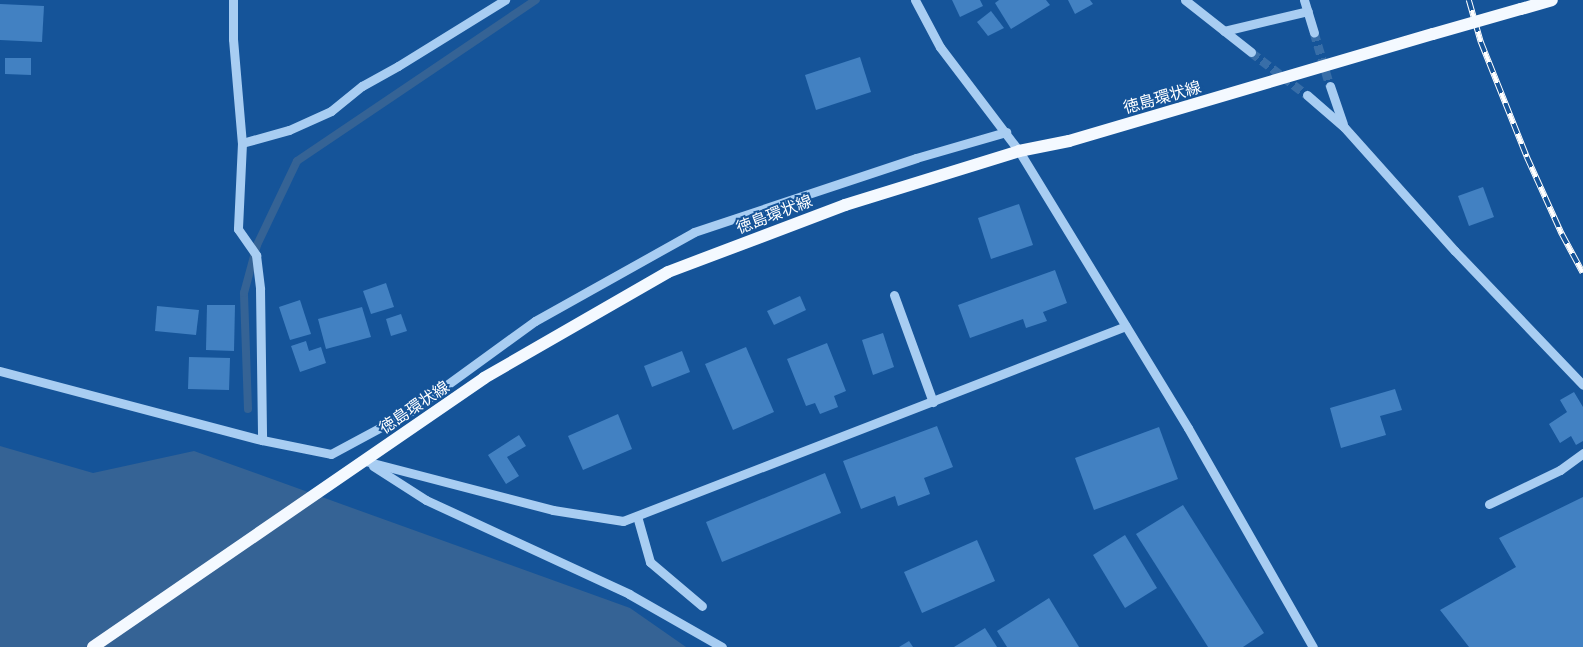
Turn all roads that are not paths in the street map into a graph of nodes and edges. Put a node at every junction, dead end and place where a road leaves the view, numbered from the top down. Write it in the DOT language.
graph roads {
  1 [pos="233,0"];
  2 [pos="505,0"];
  3 [pos="915,0"];
  4 [pos="1185,0"];
  5 [pos="1304,0"];
  6 [pos="1552,0"];
  7 [pos="1308,11"];
  8 [pos="1224,31"];
  9 [pos="1314,32"];
  10 [pos="1251,52"];
  11 [pos="1330,86"];
  12 [pos="1306,95"];
  13 [pos="1344,127"];
  14 [pos="1006,132"];
  15 [pos="242,143"];
  16 [pos="1019,151"];
  17 [pos="894,295"];
  18 [pos="1126,326"];
  19 [pos="0,370"];
  20 [pos="1583,386"];
  21 [pos="932,402"];
  22 [pos="262,440"];
  23 [pos="1583,453"];
  24 [pos="365,461"];
  25 [pos="1489,504"];
  26 [pos="636,516"];
  27 [pos="702,606"];
  28 [pos="93,647"];
  29 [pos="722,647"];
  30 [pos="1313,647"];
  1 -- 15 [label="street"];
  2 -- 15 [label="street"];
  3 -- 14 [label="street"];
  4 -- 8 [label="street"];
  5 -- 7 [label="street"];
  6 -- 16 [label="main road, 徳島環状線, bridge"];
  7 -- 8 [label="street"];
  7 -- 9 [label="street"];
  8 -- 10 [label="street"];
  11 -- 13 [label="street"];
  12 -- 13 [label="street"];
  13 -- 20 [label="street"];
  14 -- 16 [label="street"];
  14 -- 22 [label="street"];
  15 -- 22 [label="street"];
  16 -- 18 [label="street"];
  16 -- 24 [label="main road, 徳島環状線"];
  17 -- 21 [label="street"];
  18 -- 21 [label="street"];
  18 -- 30 [label="street"];
  19 -- 22 [label="street"];
  21 -- 26 [label="street"];
  23 -- 25 [label="street"];
  24 -- 26 [label="street"];
  24 -- 28 [label="main road, 徳島環状線"];
  24 -- 29 [label="street"];
  26 -- 27 [label="street"];
}
